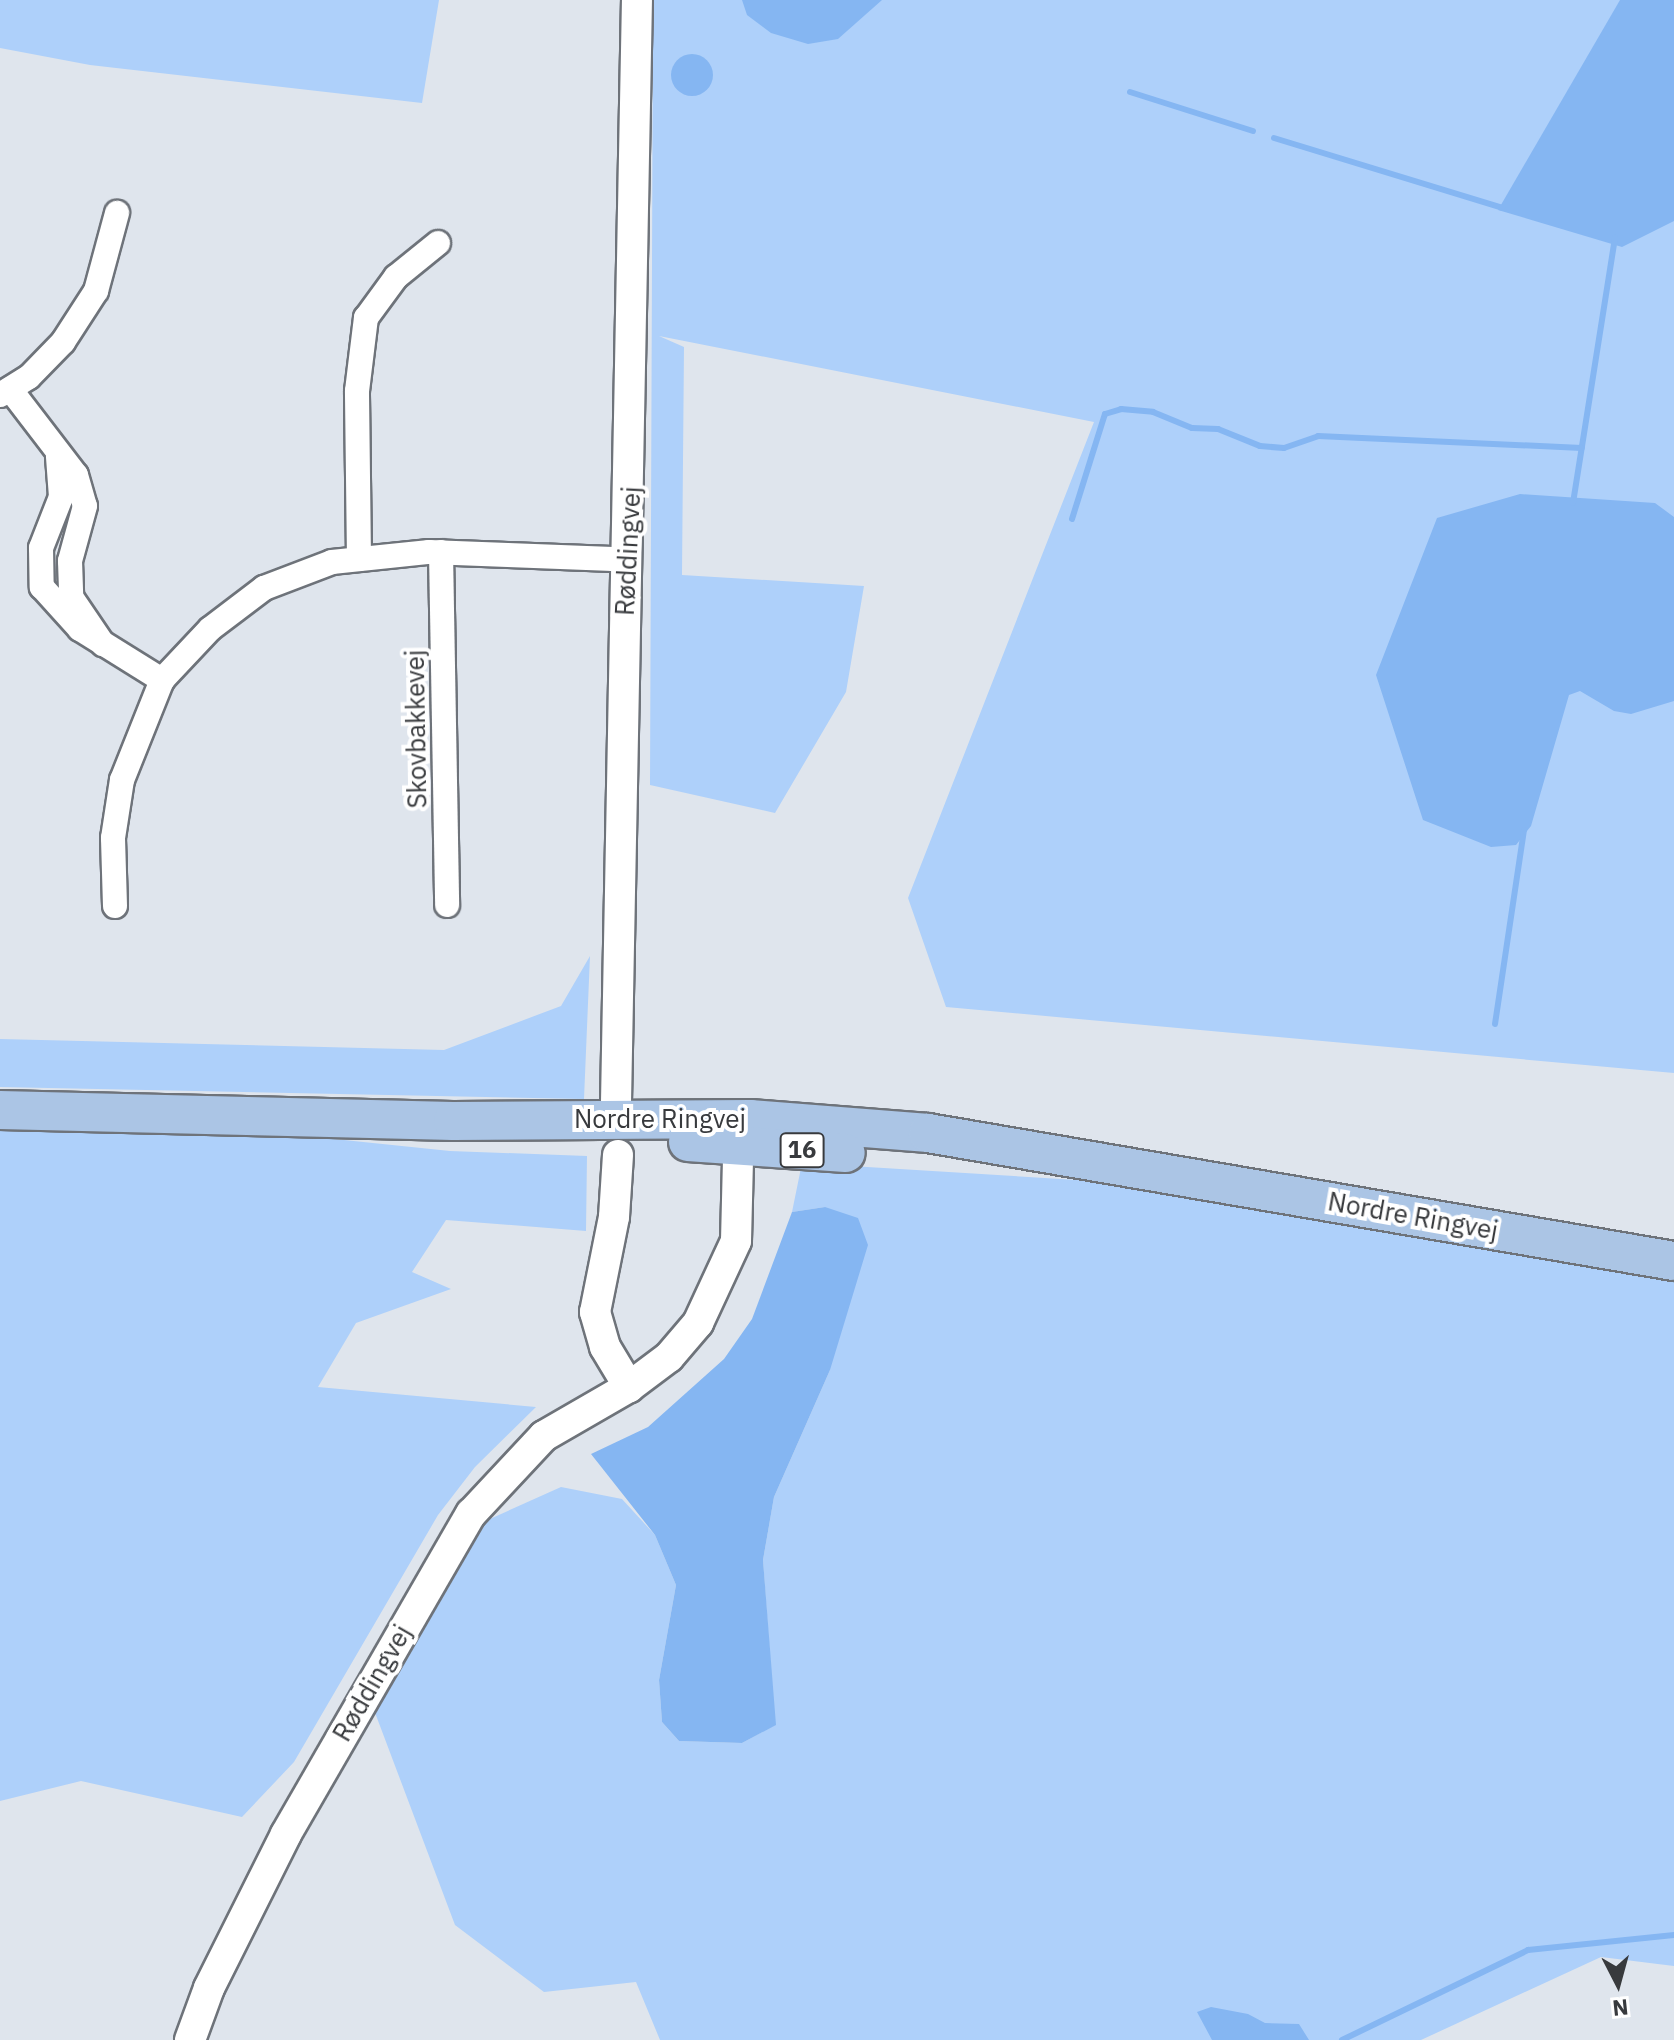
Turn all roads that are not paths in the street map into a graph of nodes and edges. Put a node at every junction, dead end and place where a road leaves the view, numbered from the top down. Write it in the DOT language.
graph roads {
  1 [pos="637,0"];
  2 [pos="117,213"];
  3 [pos="438,243"];
  4 [pos="5,392"];
  5 [pos="441,552"];
  6 [pos="359,559"];
  7 [pos="627,564"];
  8 [pos="162,680"];
  9 [pos="447,905"];
  10 [pos="115,906"];
  11 [pos="616,1102"];
  12 [pos="0,1110"];
  13 [pos="749,1137"];
  14 [pos="618,1155"];
  15 [pos="1674,1261"];
  16 [pos="629,1387"];
  17 [pos="190,2040"];
  1 -- 7 [label="street, Røddingvej"];
  2 -- 4 [label="street"];
  3 -- 6 [label="street"];
  4 -- 8 [label="street"];
  5 -- 6 [label="street"];
  5 -- 7 [label="street"];
  5 -- 9 [label="street, Skovbakkevej"];
  6 -- 8 [label="street"];
  7 -- 11 [label="street, Røddingvej"];
  8 -- 10 [label="street"];
  12 -- 13 [label="main road, Nordre Ringvej / 16"];
  13 -- 15 [label="main road, Nordre Ringvej / 16"];
  13 -- 16 [label="street, Røddingvej"];
  14 -- 16 [label="street"];
  16 -- 17 [label="street, Røddingvej"];
}
